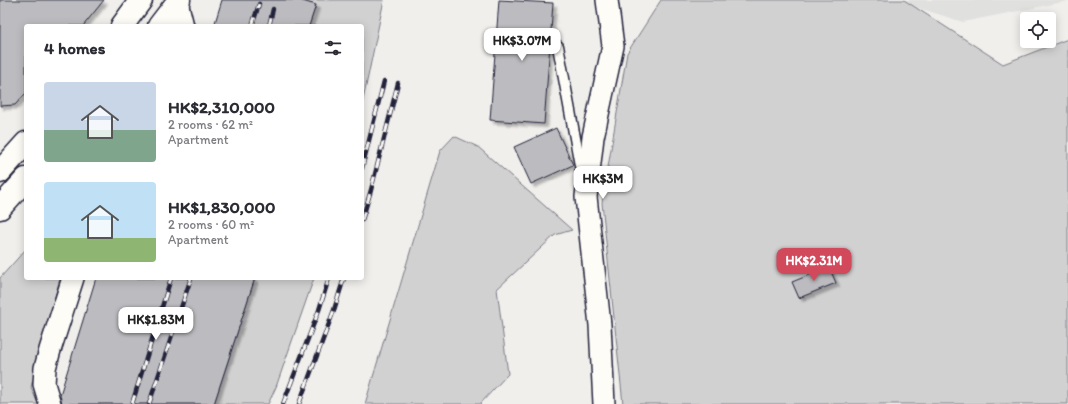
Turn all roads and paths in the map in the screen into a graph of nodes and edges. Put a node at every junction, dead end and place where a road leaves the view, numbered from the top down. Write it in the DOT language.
graph roads {
  1 [pos="607,0"];
  2 [pos="178,1"];
  3 [pos="161,24"];
  4 [pos="183,24"];
  5 [pos="558,46"];
  6 [pos="24,145"];
  7 [pos="9,164"];
  8 [pos="24,181"];
  9 [pos="586,204"];
  10 [pos="0,208"];
  11 [pos="72,280"];
  12 [pos="50,404"];
  13 [pos="604,404"];
  1 -- 9 [label="street"];
  2 -- 3 [label="street"];
  2 -- 4 [label="street"];
  5 -- 9 [label="lane"];
  6 -- 7 [label="street"];
  8 -- 10 [label="street"];
  9 -- 13 [label="street"];
  11 -- 12 [label="street"];
}
